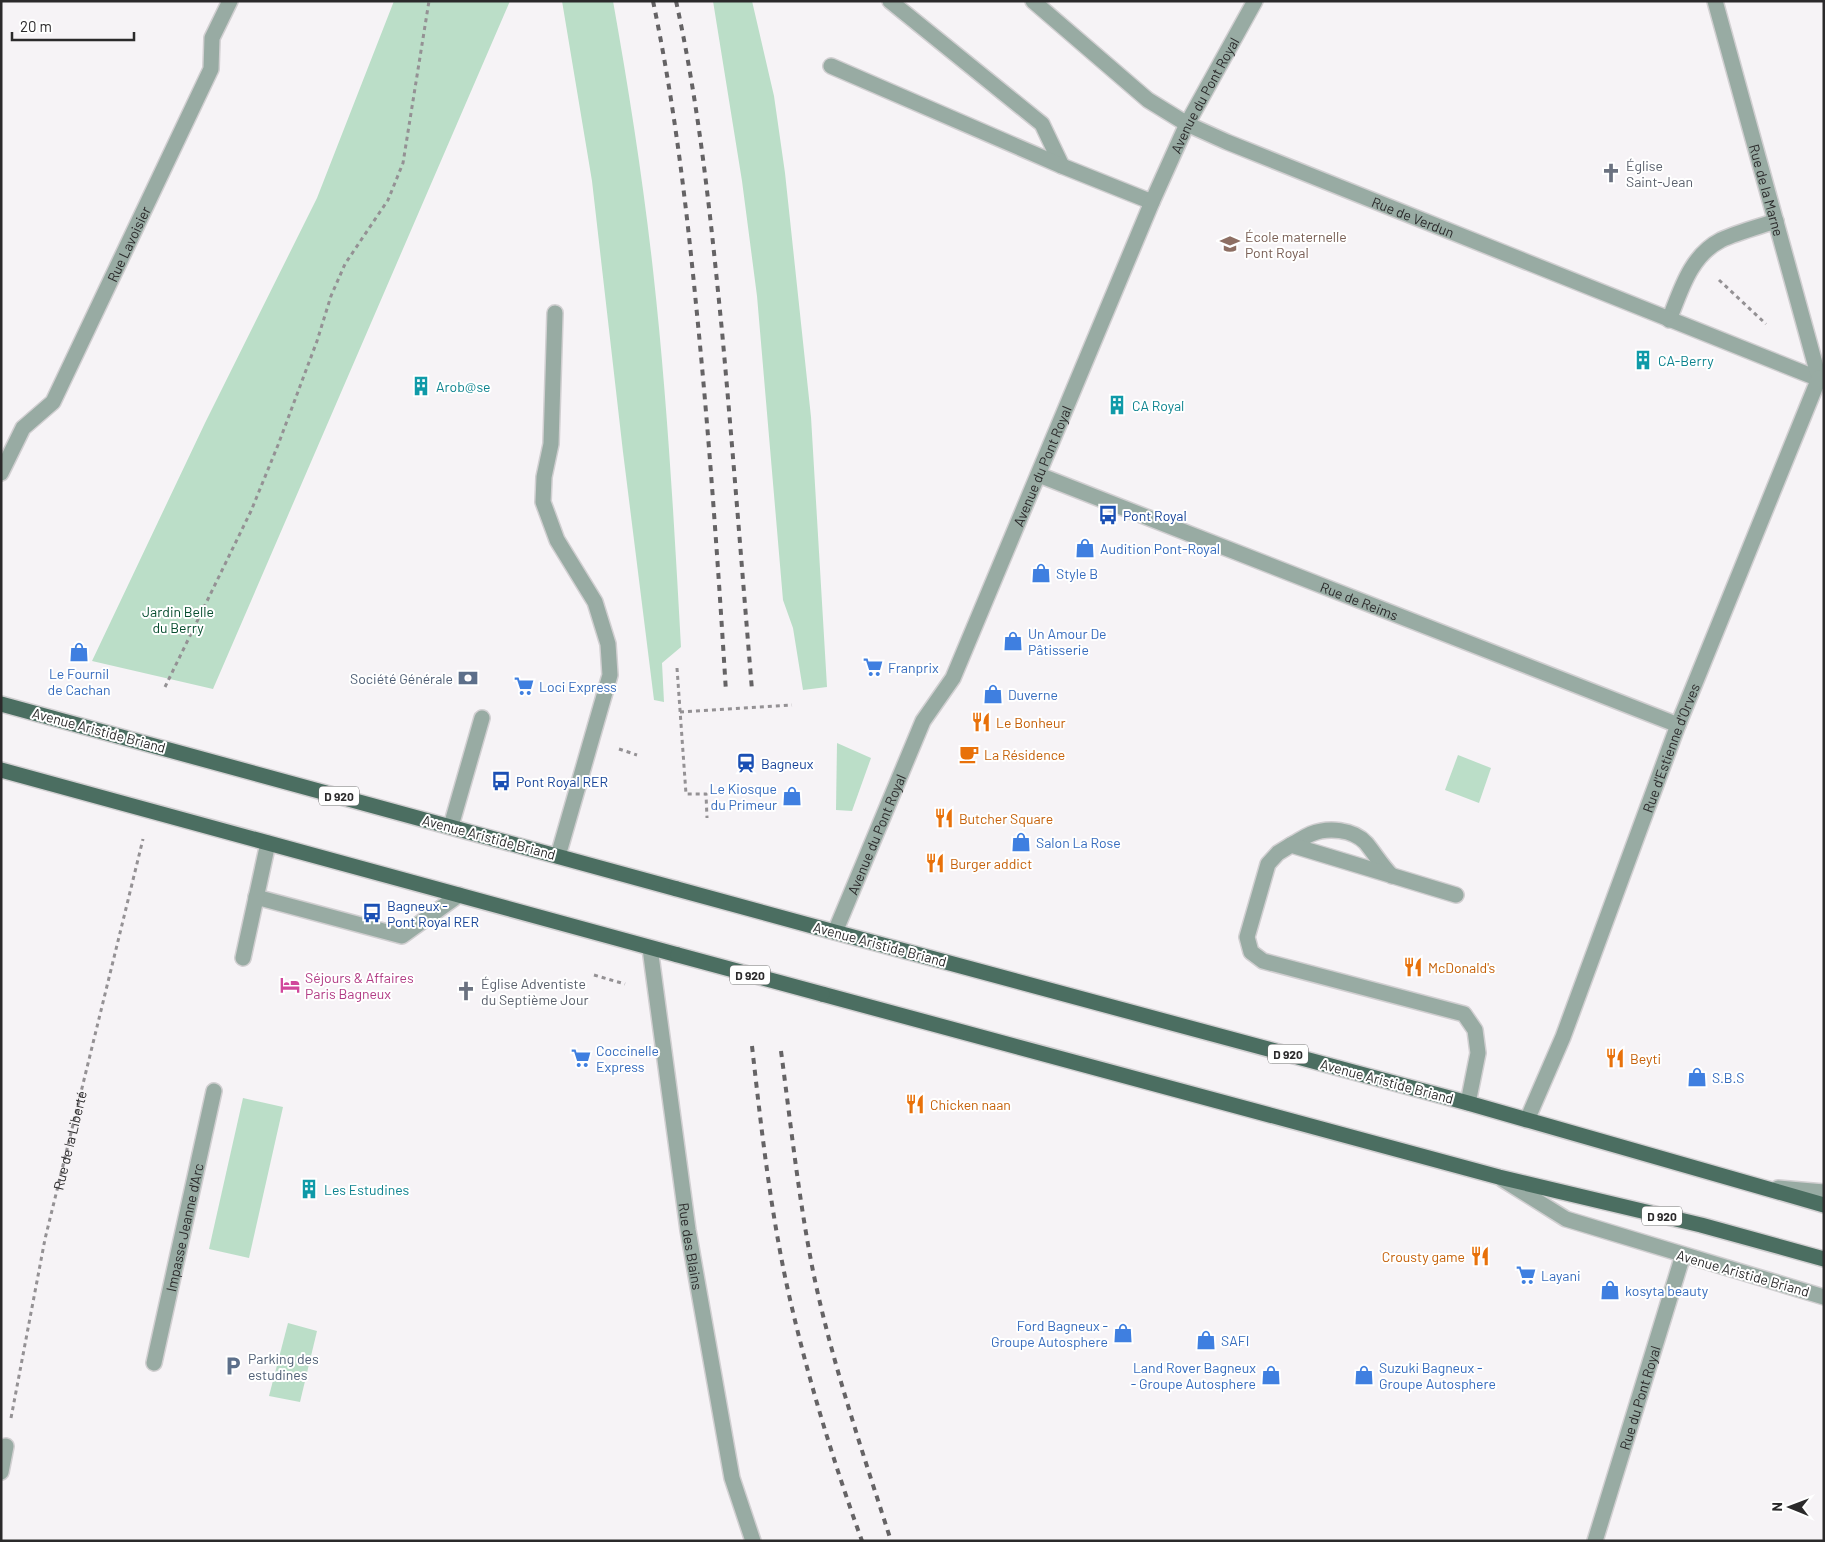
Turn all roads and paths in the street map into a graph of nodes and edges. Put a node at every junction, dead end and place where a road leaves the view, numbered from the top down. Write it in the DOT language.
graph roads {
  1 [pos="230,1"];
  2 [pos="429,1"];
  3 [pos="890,1"];
  4 [pos="1033,1"];
  5 [pos="1255,1"];
  6 [pos="1715,1"];
  7 [pos="831,66"];
  8 [pos="1187,124"];
  9 [pos="1062,166"];
  10 [pos="1152,202"];
  11 [pos="1776,221"];
  12 [pos="555,313"];
  13 [pos="1669,320"];
  14 [pos="1822,379"];
  15 [pos="1,473"];
  16 [pos="1039,475"];
  17 [pos="677,668"];
  18 [pos="165,687"];
  19 [pos="1,704"];
  20 [pos="792,705"];
  21 [pos="680,712"];
  22 [pos="482,718"];
  23 [pos="1678,725"];
  24 [pos="1,770"];
  25 [pos="150,811"];
  26 [pos="707,818"];
  27 [pos="451,826"];
  28 [pos="268,843"];
  29 [pos="1290,845"];
  30 [pos="558,856"];
  31 [pos="1394,877"];
  32 [pos="459,895"];
  33 [pos="1456,895"];
  34 [pos="256,897"];
  35 [pos="835,932"];
  36 [pos="650,948"];
  37 [pos="243,958"];
  38 [pos="594,975"];
  39 [pos="625,984"];
  40 [pos="214,1091"];
  41 [pos="1468,1103"];
  42 [pos="1527,1120"];
  43 [pos="1499,1177"];
  44 [pos="1758,1186"];
  45 [pos="1824,1192"];
  46 [pos="1824,1205"];
  47 [pos="1683,1255"];
  48 [pos="1824,1259"];
  49 [pos="1824,1297"];
  50 [pos="154,1363"];
  51 [pos="6,1446"];
  52 [pos="1,1472"];
  53 [pos="752,1541"];
  54 [pos="1595,1541"];
  1 -- 15 [label="street, Rue Lavoisier"];
  2 -- 18 [label="path"];
  3 -- 9 [label="street"];
  4 -- 8 [label="street, Rue de Verdun"];
  5 -- 8 [label="street, Avenue du Pont Royal"];
  6 -- 11 [label="street, Rue de la Marne"];
  7 -- 9 [label="street"];
  8 -- 10 [label="street, Avenue du Pont Royal"];
  8 -- 13 [label="street, Rue de Verdun"];
  9 -- 10 [label="street"];
  10 -- 16 [label="street, Avenue du Pont Royal"];
  11 -- 13 [label="street"];
  11 -- 14 [label="street, Rue de la Marne"];
  12 -- 30 [label="street"];
  13 -- 14 [label="street, Rue de Verdun"];
  14 -- 23 [label="street, Rue d'Estienne d'Orves"];
  16 -- 23 [label="street, Rue de Reims"];
  16 -- 35 [label="street, Avenue du Pont Royal"];
  17 -- 21 [label="path"];
  19 -- 27 [label="main road, Avenue Aristide Briand / D 920"];
  20 -- 21 [label="path"];
  21 -- 26 [label="path"];
  22 -- 27 [label="street"];
  23 -- 42 [label="street, Rue d'Estienne d'Orves"];
  24 -- 25 [label="main road, Avenue Aristide Briand / D 920"];
  25 -- 28 [label="main road, Avenue Aristide Briand / D 920"];
  25 -- 51 [label="path, Rue de la Liberté"];
  27 -- 30 [label="main road, Avenue Aristide Briand / D 920"];
  28 -- 32 [label="main road, Avenue Aristide Briand / D 920"];
  28 -- 34 [label="street"];
  29 -- 31 [label="street"];
  29 -- 31 [label="street"];
  29 -- 41 [label="street"];
  30 -- 35 [label="main road, Avenue Aristide Briand / D 920, bridge"];
  31 -- 33 [label="street"];
  32 -- 34 [label="street"];
  32 -- 36 [label="main road, Avenue Aristide Briand / D 920"];
  34 -- 37 [label="street"];
  35 -- 41 [label="main road, Avenue Aristide Briand / D 920"];
  36 -- 43 [label="main road, Avenue Aristide Briand / D 920, bridge"];
  36 -- 53 [label="street, Rue des Blains"];
  38 -- 39 [label="path"];
  40 -- 50 [label="street, Impasse Jeanne d'Arc"];
  41 -- 42 [label="main road, Avenue Aristide Briand / D 920"];
  42 -- 44 [label="main road, Avenue Aristide Briand / D 920"];
  43 -- 47 [label="street, Avenue Aristide Briand"];
  43 -- 48 [label="main road, Avenue Aristide Briand / D 920"];
  44 -- 45 [label="street, Avenue Aristide Briand"];
  44 -- 46 [label="main road, Avenue Aristide Briand / D 920"];
  47 -- 49 [label="street, Avenue Aristide Briand"];
  47 -- 54 [label="street, Rue du Pont Royal"];
  51 -- 52 [label="street"];
}
